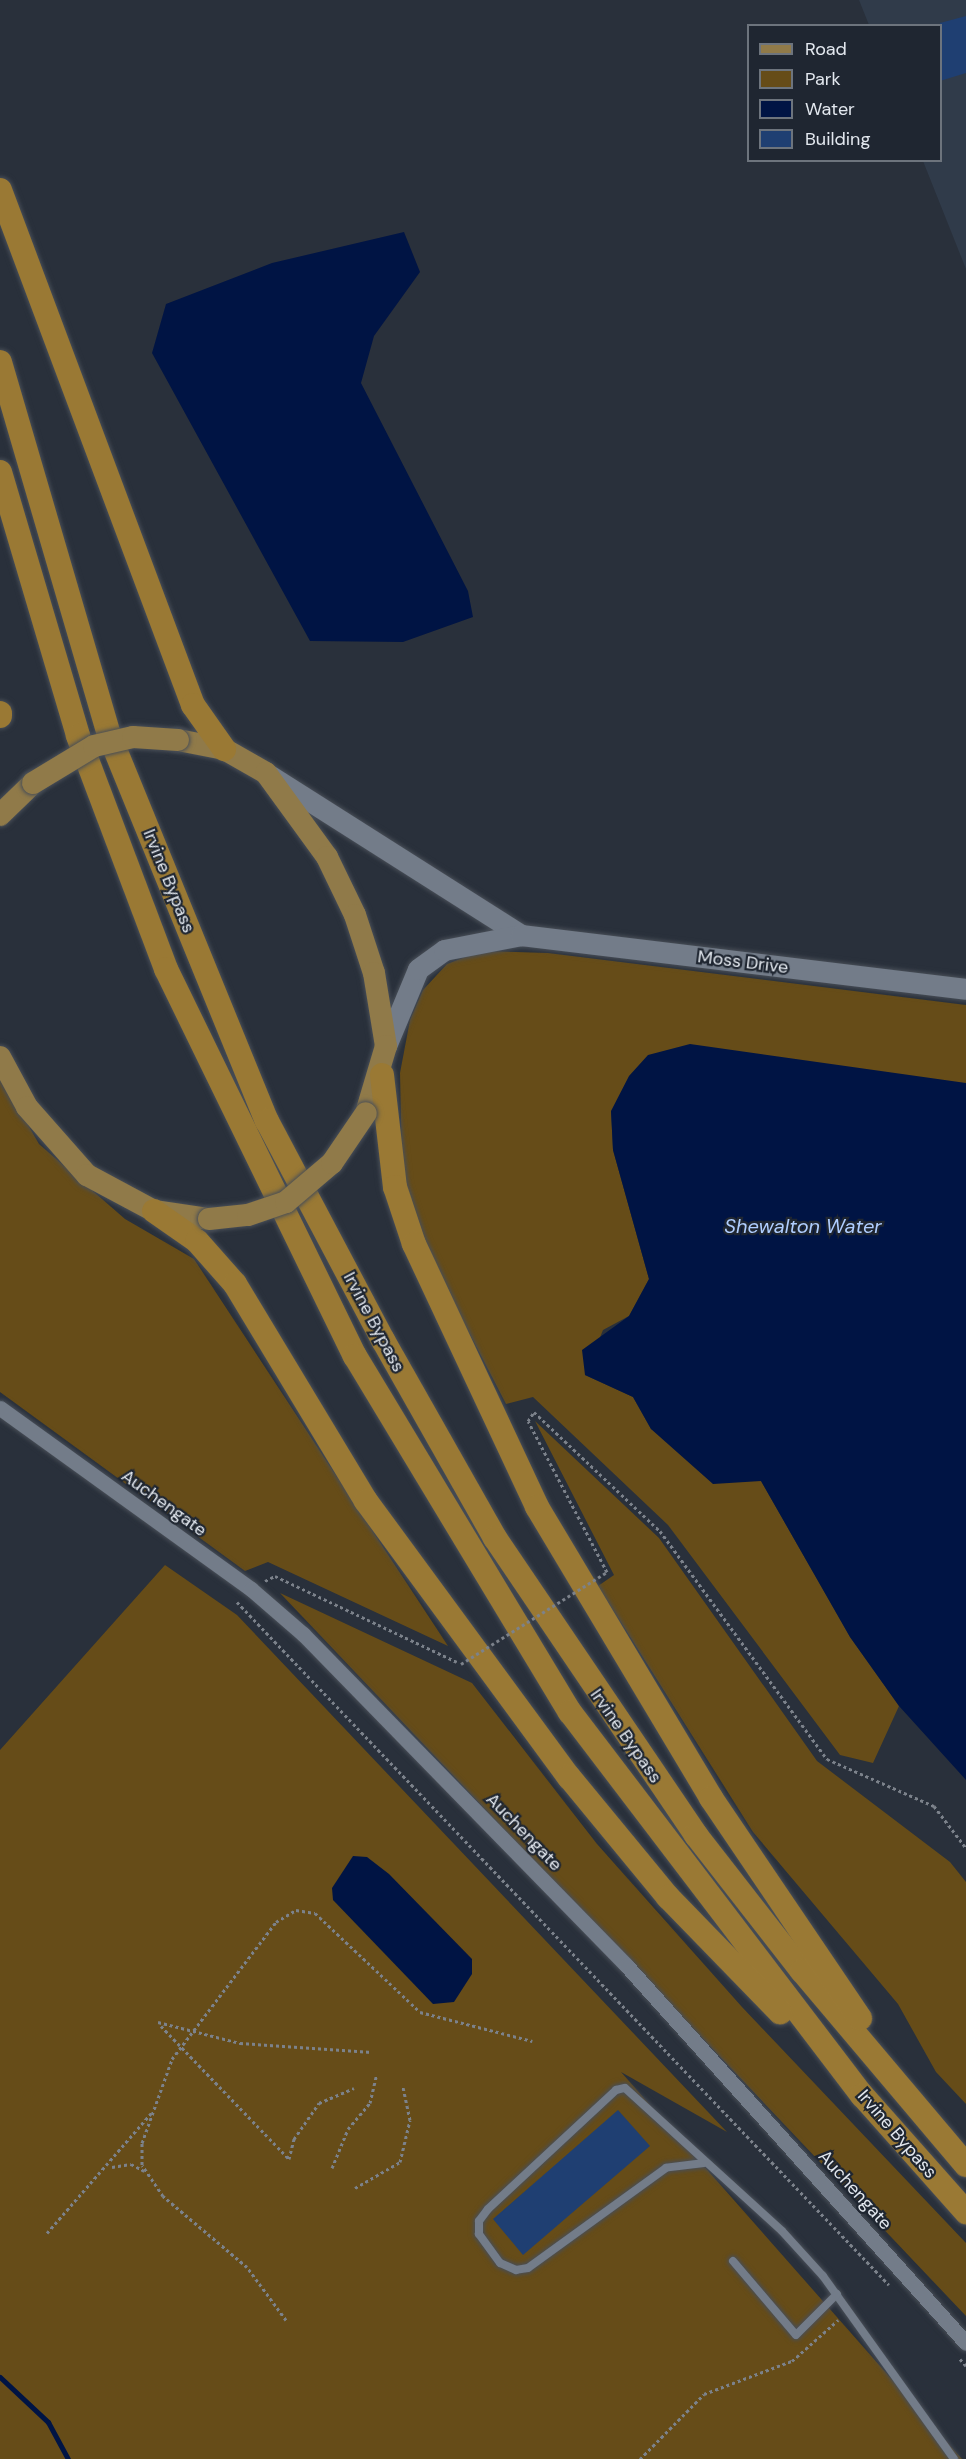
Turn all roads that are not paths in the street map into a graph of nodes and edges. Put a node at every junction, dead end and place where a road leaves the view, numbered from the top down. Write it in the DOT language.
graph roads {
  1 [pos="0,190"];
  2 [pos="0,362"];
  3 [pos="0,472"];
  4 [pos="224,749"];
  5 [pos="266,772"];
  6 [pos="0,815"];
  7 [pos="521,935"];
  8 [pos="966,989"];
  9 [pos="386,1046"];
  10 [pos="0,1057"];
  11 [pos="381,1075"];
  12 [pos="154,1211"];
  13 [pos="0,1408"];
  14 [pos="862,2095"];
  15 [pos="704,2163"];
  16 [pos="966,2163"];
  17 [pos="966,2212"];
  18 [pos="733,2261"];
  19 [pos="837,2294"];
  20 [pos="966,2343"];
  21 [pos="954,2459"];
  1 -- 4 [label="highway"];
  2 -- 16 [label="highway, Irvine Bypass"];
  3 -- 14 [label="highway, Irvine Bypass"];
  4 -- 5 [label="main road"];
  4 -- 6 [label="main road, bridge"];
  5 -- 7 [label="main road, Moss Drive"];
  5 -- 9 [label="main road"];
  7 -- 8 [label="main road, Moss Drive"];
  7 -- 9 [label="main road, Moss Drive"];
  9 -- 11 [label="main road"];
  10 -- 12 [label="main road"];
  11 -- 12 [label="main road, bridge"];
  11 -- 16 [label="highway"];
  12 -- 14 [label="highway"];
  13 -- 20 [label="street, Auchengate"];
  14 -- 17 [label="highway, Irvine Bypass"];
  15 -- 15 [label="lane"];
  15 -- 19 [label="lane"];
  18 -- 19 [label="lane"];
  19 -- 21 [label="lane"];
}
